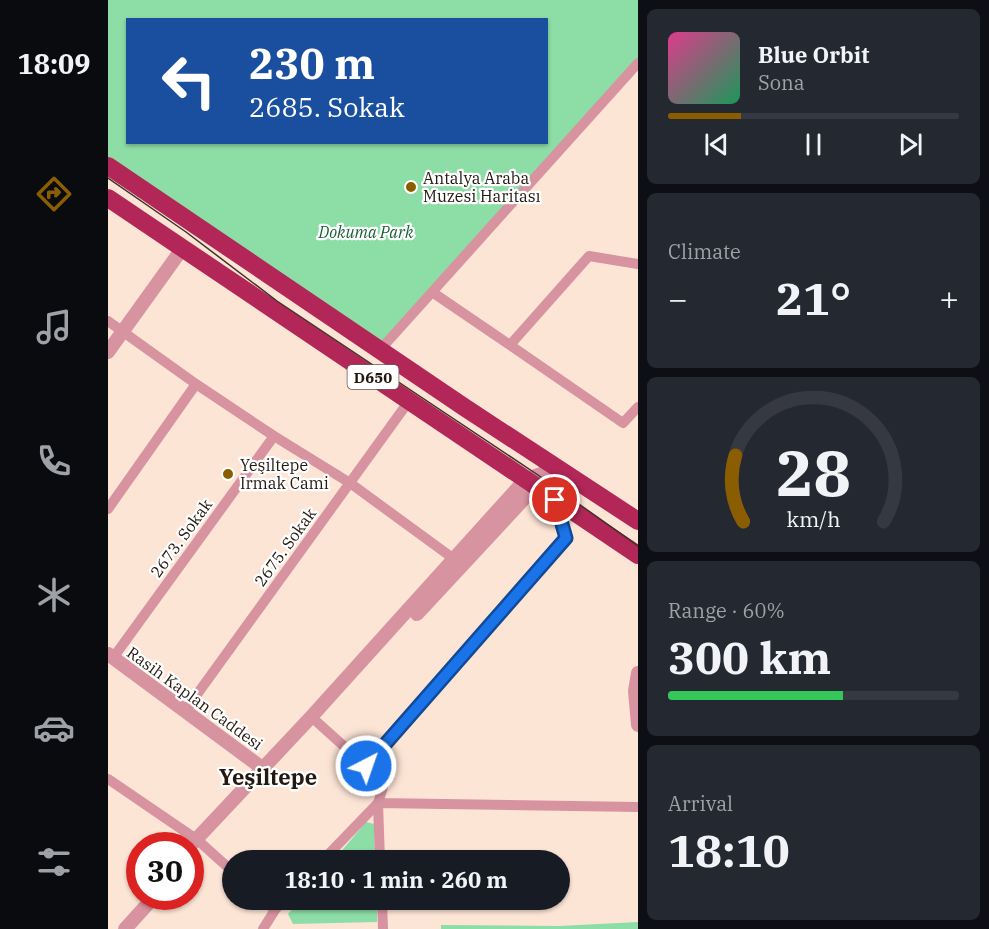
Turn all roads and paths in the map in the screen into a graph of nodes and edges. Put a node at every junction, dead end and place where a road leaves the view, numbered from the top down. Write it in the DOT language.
graph roads {
  1 [pos="638,63"];
  2 [pos="108,166"];
  3 [pos="108,198"];
  4 [pos="181,217"];
  5 [pos="182,249"];
  6 [pos="638,264"];
  7 [pos="432,292"];
  8 [pos="108,321"];
  9 [pos="124,331"];
  10 [pos="510,345"];
  11 [pos="380,350"];
  12 [pos="108,352"];
  13 [pos="196,384"];
  14 [pos="409,401"];
  15 [pos="638,407"];
  16 [pos="274,436"];
  17 [pos="564,474"];
  18 [pos="350,483"];
  19 [pos="530,483"];
  20 [pos="555,500"];
  21 [pos="108,509"];
  22 [pos="638,522"];
  23 [pos="638,555"];
  24 [pos="453,559"];
  25 [pos="111,656"];
  26 [pos="638,673"];
  27 [pos="637,689"];
  28 [pos="185,711"];
  29 [pos="317,722"];
  30 [pos="638,725"];
  31 [pos="366,766"];
  32 [pos="262,768"];
  33 [pos="108,779"];
  34 [pos="378,803"];
  35 [pos="638,807"];
  36 [pos="181,832"];
  37 [pos="204,834"];
  38 [pos="204,835"];
  39 [pos="204,849"];
  40 [pos="333,850"];
  41 [pos="380,850"];
  42 [pos="222,863"];
  43 [pos="132,910"];
  44 [pos="142,910"];
  45 [pos="275,910"];
  46 [pos="382,910"];
  47 [pos="115,929"];
  48 [pos="125,929"];
  49 [pos="263,929"];
  50 [pos="372,929"];
  51 [pos="383,929"];
  1 -- 7 [label="street"];
  2 -- 4 [label="highway, D650"];
  3 -- 5 [label="highway, D650"];
  4 -- 5 [label="highway"];
  4 -- 11 [label="highway, D650"];
  5 -- 9 [label="street"];
  5 -- 14 [label="highway, D650"];
  6 -- 10 [label="street"];
  7 -- 10 [label="street"];
  7 -- 11 [label="street"];
  8 -- 9 [label="street"];
  9 -- 12 [label="street"];
  9 -- 13 [label="street"];
  10 -- 15 [label="street"];
  11 -- 17 [label="highway, D650"];
  13 -- 16 [label="street"];
  13 -- 21 [label="street"];
  14 -- 18 [label="street, 2675. Sokak"];
  14 -- 19 [label="highway, D650"];
  16 -- 18 [label="street"];
  16 -- 25 [label="street, 2673. Sokak"];
  17 -- 19 [label="street"];
  17 -- 22 [label="highway, D650"];
  18 -- 24 [label="street"];
  18 -- 28 [label="street, 2675. Sokak"];
  19 -- 20 [label="highway, D650"];
  19 -- 24 [label="street"];
  19 -- 29 [label="street"];
  20 -- 23 [label="highway, D650"];
  20 -- 31 [label="street"];
  24 -- 32 [label="street"];
  25 -- 28 [label="street, Rasih Kaplan Caddesi"];
  26 -- 27 [label="street"];
  27 -- 30 [label="street"];
  28 -- 32 [label="street, Rasih Kaplan Caddesi"];
  29 -- 31 [label="street"];
  29 -- 38 [label="street"];
  31 -- 34 [label="street"];
  32 -- 37 [label="street"];
  33 -- 36 [label="street"];
  34 -- 35 [label="street"];
  34 -- 40 [label="street"];
  34 -- 41 [label="street"];
  39 -- 42 [label="street"];
  43 -- 47 [label="street"];
  44 -- 48 [label="street"];
  45 -- 49 [label="street"];
  46 -- 51 [label="street"];
  50 -- 51 [label="street"];
}
